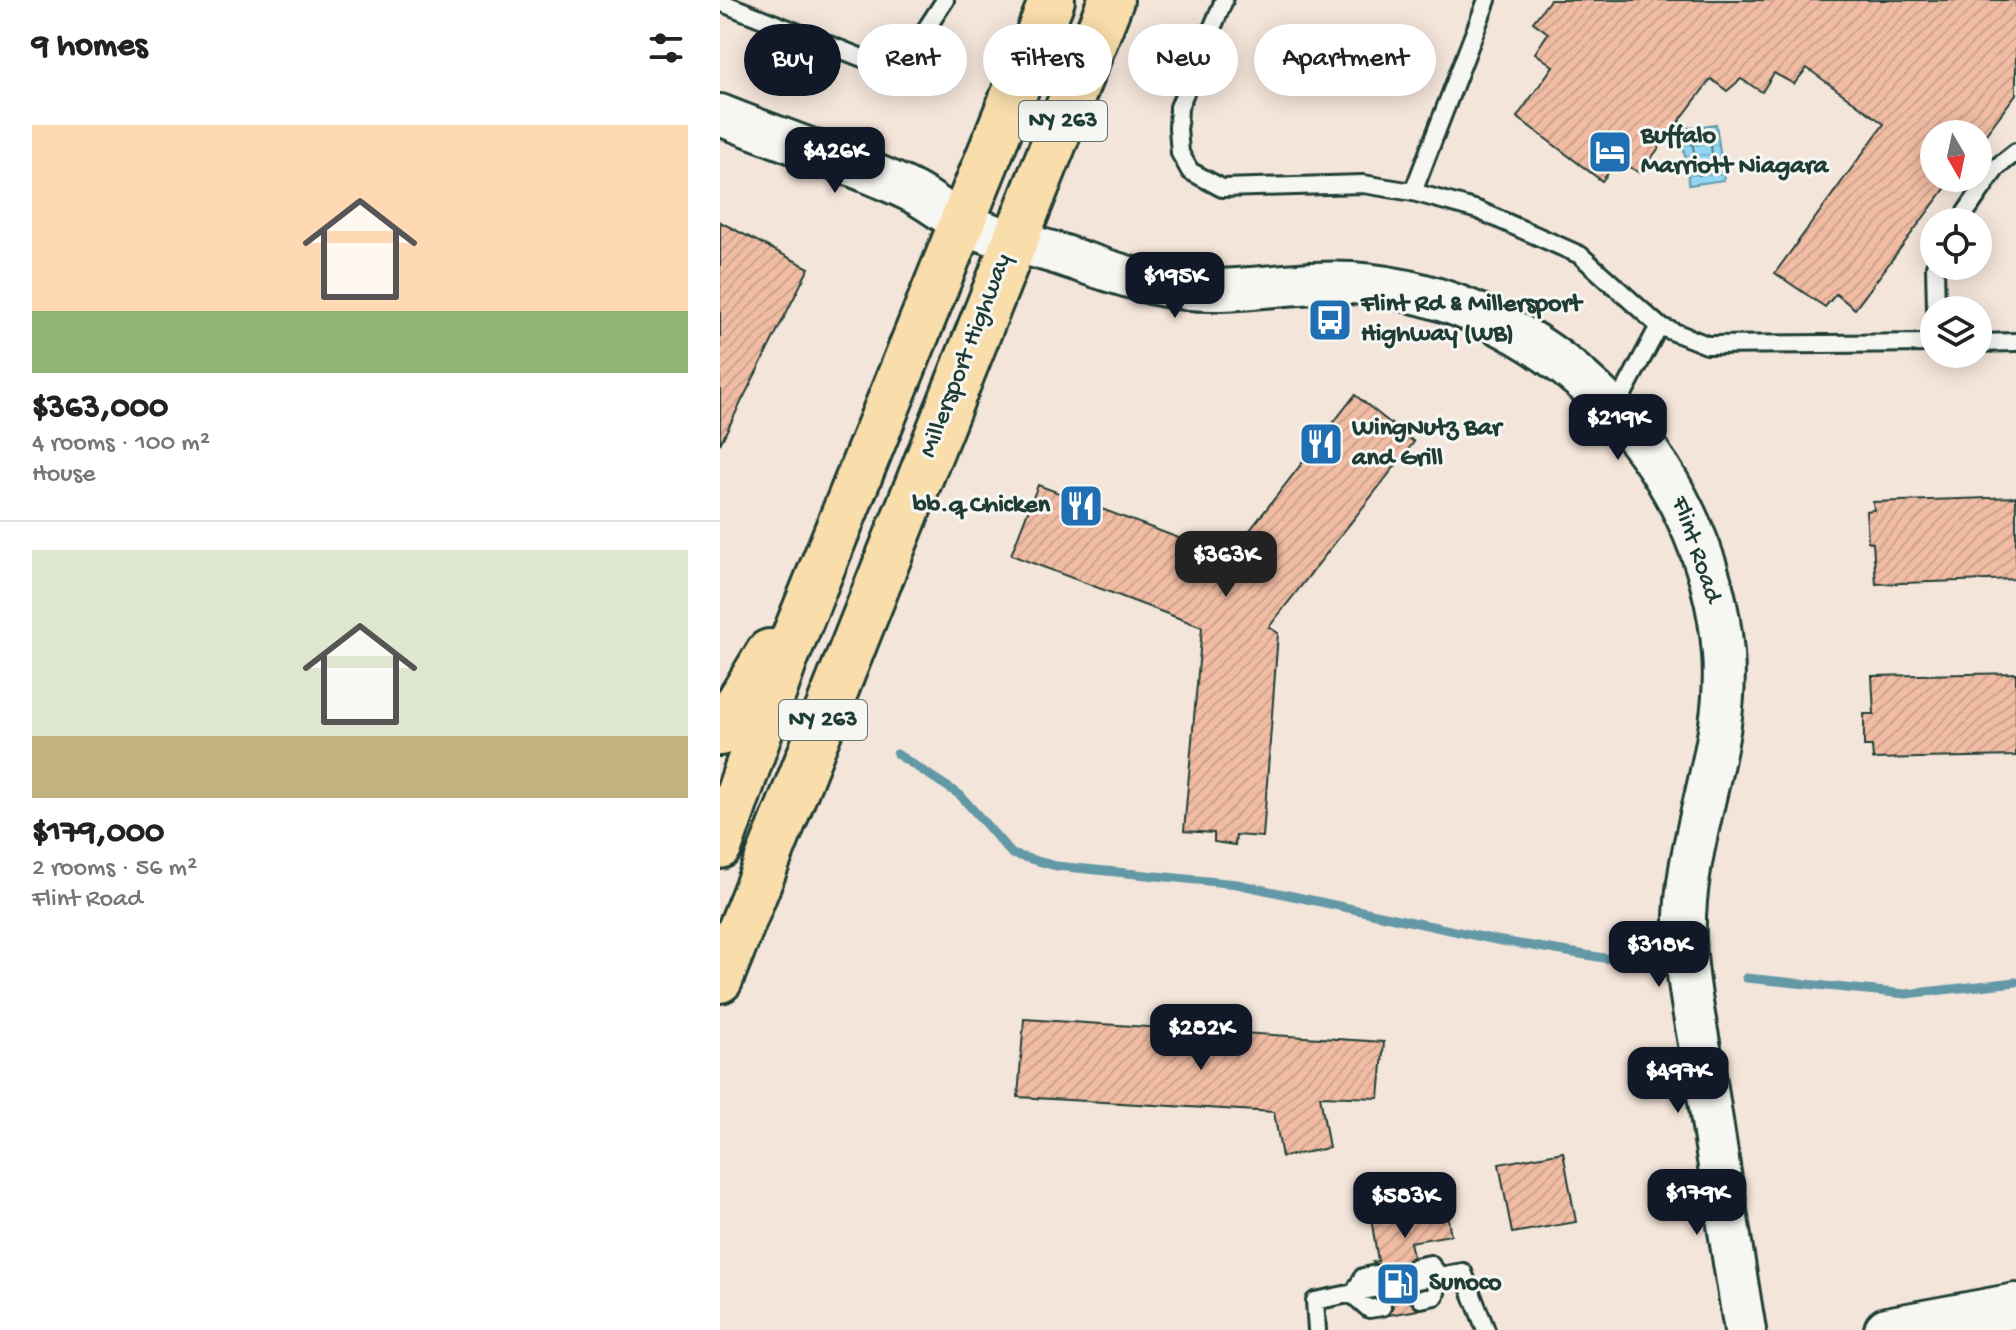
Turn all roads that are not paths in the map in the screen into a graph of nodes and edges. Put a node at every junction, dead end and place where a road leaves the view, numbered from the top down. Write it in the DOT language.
graph roads {
  1 [pos="945,0"];
  2 [pos="1052,0"];
  3 [pos="1111,0"];
  4 [pos="1224,0"];
  5 [pos="1487,0"];
  6 [pos="720,2"];
  7 [pos="720,115"];
  8 [pos="2016,152"];
  9 [pos="1413,192"];
  10 [pos="1969,208"];
  11 [pos="960,222"];
  12 [pos="1012,240"];
  13 [pos="1659,326"];
  14 [pos="2016,342"];
  15 [pos="1920,343"];
  16 [pos="1992,343"];
  17 [pos="1615,409"];
  18 [pos="823,570"];
  19 [pos="720,733"];
  20 [pos="720,846"];
  21 [pos="720,980"];
  22 [pos="1416,1274"];
  23 [pos="1440,1276"];
  24 [pos="1377,1281"];
  25 [pos="1353,1295"];
  26 [pos="1421,1299"];
  27 [pos="2016,1306"];
  28 [pos="1382,1307"];
  29 [pos="1317,1330"];
  30 [pos="1486,1330"];
  31 [pos="1745,1330"];
  32 [pos="1887,1330"];
  1 -- 6 [label="lane"];
  2 -- 11 [label="main road, Millersport Highway / NY 263"];
  3 -- 12 [label="main road, Millersport Highway / NY 263"];
  4 -- 9 [label="lane"];
  5 -- 9 [label="lane"];
  7 -- 11 [label="street, Flint Road"];
  8 -- 10 [label="lane"];
  9 -- 13 [label="lane"];
  11 -- 12 [label="street, Flint Road"];
  11 -- 18 [label="main road, Millersport Highway / NY 263"];
  12 -- 17 [label="street, Flint Road"];
  12 -- 21 [label="main road, Millersport Highway / NY 263"];
  13 -- 15 [label="lane"];
  13 -- 17 [label="lane"];
  14 -- 16 [label="lane"];
  17 -- 31 [label="street, Flint Road"];
  18 -- 19 [label="main road"];
  18 -- 20 [label="main road, Millersport Highway / NY 263"];
  22 -- 23 [label="lane"];
  23 -- 26 [label="lane"];
  23 -- 30 [label="lane"];
  24 -- 25 [label="lane"];
  25 -- 28 [label="lane"];
  25 -- 29 [label="lane"];
  27 -- 32 [label="main road"];
}
